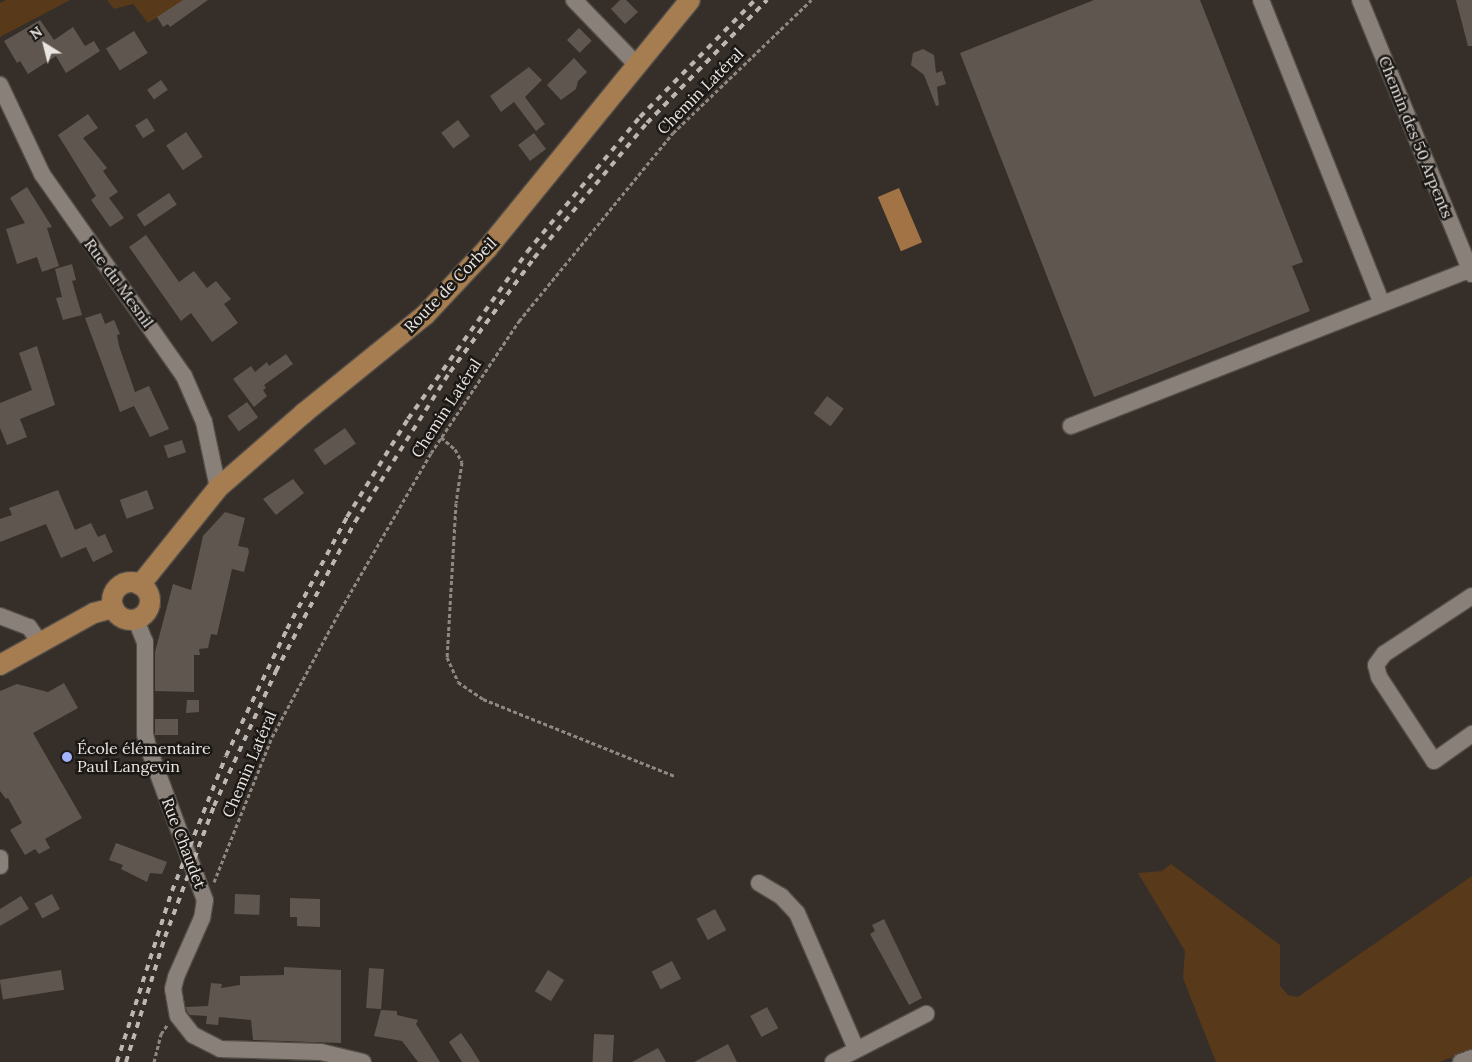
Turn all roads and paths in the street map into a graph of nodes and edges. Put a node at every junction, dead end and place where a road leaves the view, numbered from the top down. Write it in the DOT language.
graph roads {
  1 [pos="574,0"];
  2 [pos="690,0"];
  3 [pos="811,0"];
  4 [pos="1261,0"];
  5 [pos="1360,0"];
  6 [pos="637,65"];
  7 [pos="0,85"];
  8 [pos="1471,272"];
  9 [pos="1382,304"];
  10 [pos="1072,426"];
  11 [pos="441,437"];
  12 [pos="218,488"];
  13 [pos="140,585"];
  14 [pos="1472,596"];
  15 [pos="113,608"];
  16 [pos="0,616"];
  17 [pos="136,620"];
  18 [pos="41,644"];
  19 [pos="0,665"];
  20 [pos="1472,734"];
  21 [pos="676,776"];
  22 [pos="0,858"];
  23 [pos="0,866"];
  24 [pos="759,883"];
  25 [pos="205,900"];
  26 [pos="926,1014"];
  27 [pos="178,1016"];
  28 [pos="856,1050"];
  29 [pos="1472,1058"];
  30 [pos="154,1062"];
  31 [pos="363,1062"];
  32 [pos="833,1062"];
  33 [pos="1460,1062"];
  1 -- 6 [label="street"];
  2 -- 6 [label="main road, Route de Corbeil"];
  3 -- 11 [label="path, Chemin Latéral"];
  4 -- 9 [label="street"];
  5 -- 8 [label="street, Chemin des 50 Arpents"];
  6 -- 12 [label="main road, Route de Corbeil"];
  7 -- 12 [label="street, Rue du Mesnil"];
  8 -- 9 [label="street"];
  9 -- 10 [label="street"];
  11 -- 21 [label="path"];
  11 -- 25 [label="path, Chemin Latéral"];
  12 -- 13 [label="main road, Route de Corbeil"];
  13 -- 15 [label="main road"];
  13 -- 17 [label="main road"];
  14 -- 20 [label="street"];
  15 -- 17 [label="main road"];
  15 -- 18 [label="main road"];
  16 -- 18 [label="street"];
  17 -- 25 [label="street, Rue Chaudet"];
  18 -- 19 [label="main road"];
  22 -- 23 [label="street"];
  24 -- 28 [label="street"];
  25 -- 27 [label="street, Rue Chaudet"];
  26 -- 28 [label="street"];
  27 -- 30 [label="path"];
  27 -- 31 [label="street, Rue Chaudet"];
  28 -- 32 [label="street"];
  29 -- 33 [label="street"];
}
